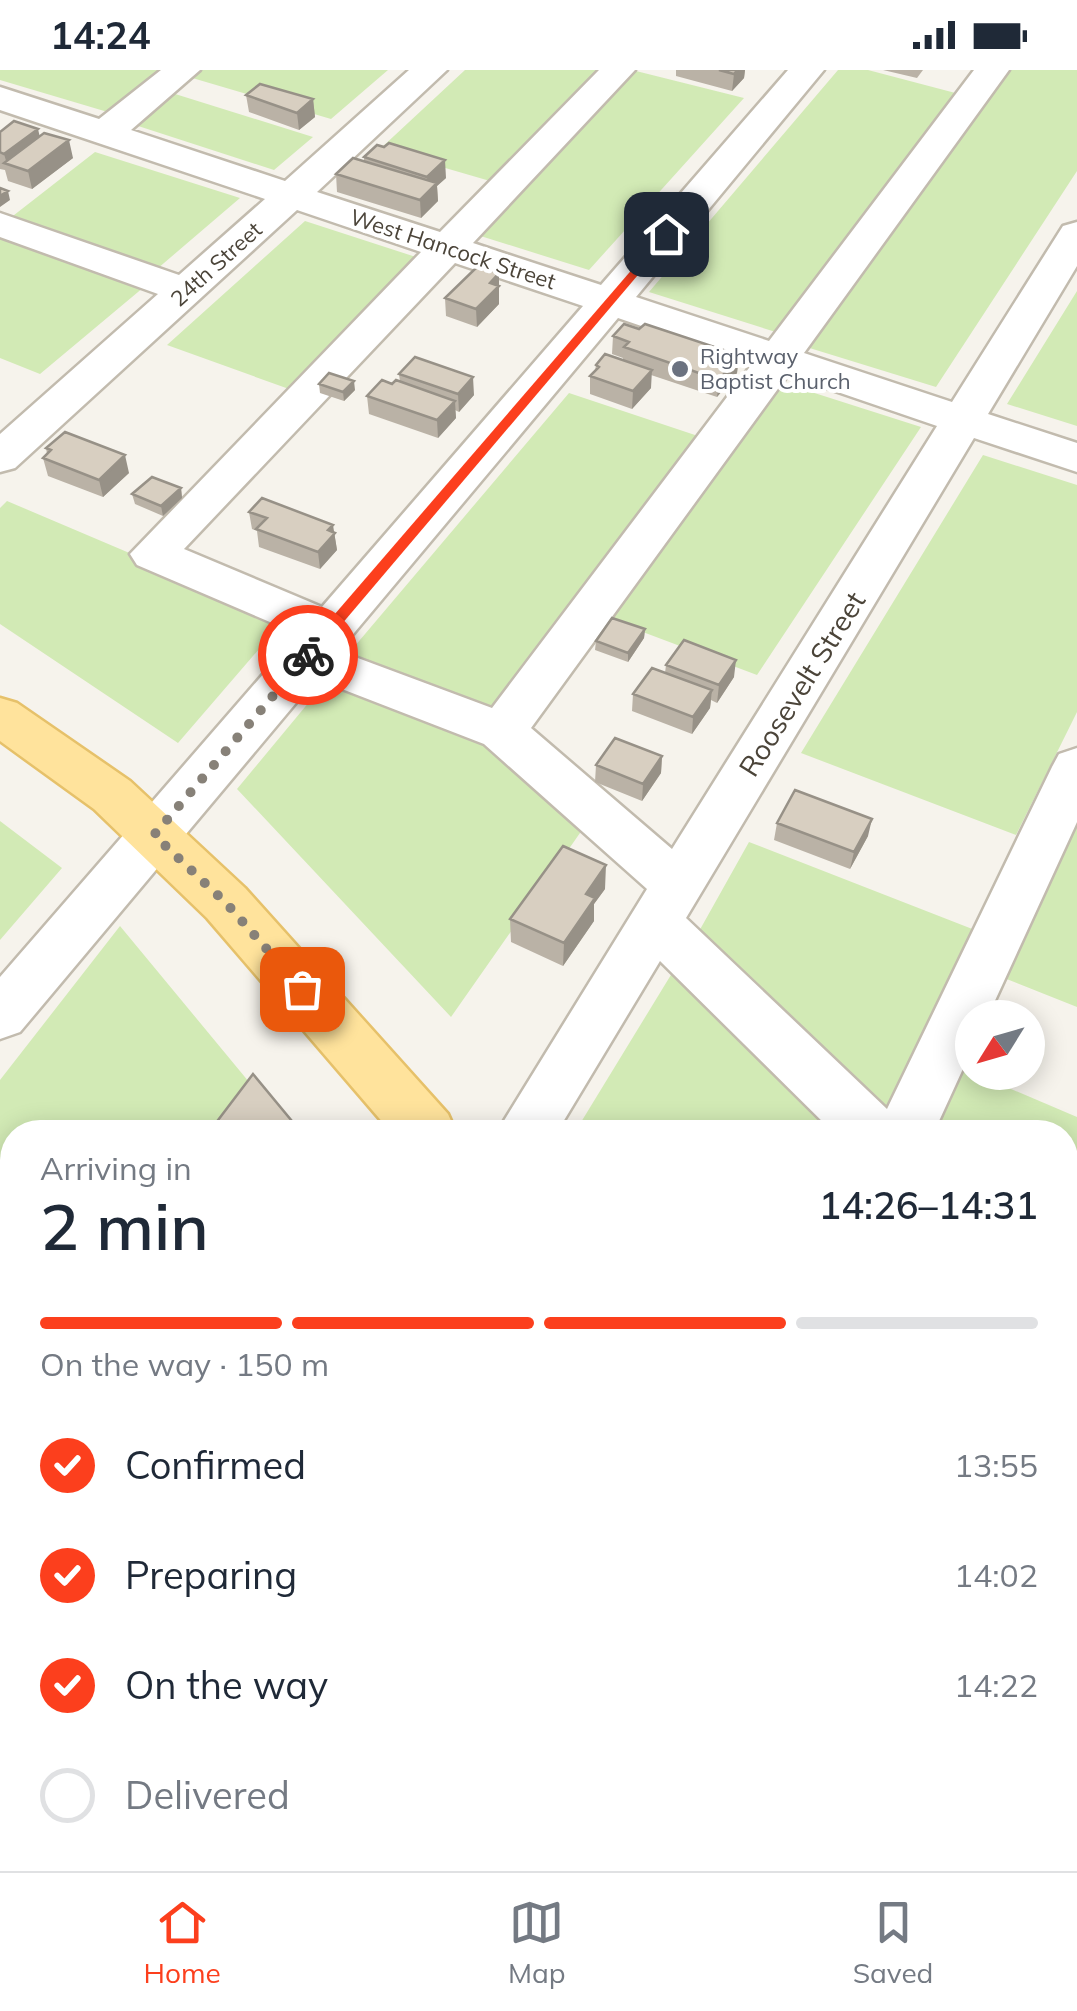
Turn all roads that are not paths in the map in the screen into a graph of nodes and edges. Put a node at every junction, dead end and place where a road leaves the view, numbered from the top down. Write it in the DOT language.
graph roads {
  1 [pos="184,70"];
  2 [pos="430,70"];
  3 [pos="618,70"];
  4 [pos="807,70"];
  5 [pos="992,70"];
  6 [pos="0,98"];
  7 [pos="104,132"];
  8 [pos="292,196"];
  9 [pos="0,224"];
  10 [pos="1077,234"];
  11 [pos="445,247"];
  12 [pos="186,290"];
  13 [pos="609,301"];
  14 [pos="780,359"];
  15 [pos="963,420"];
  16 [pos="6,445"];
  17 [pos="1077,458"];
  18 [pos="318,643"];
  19 [pos="0,716"];
  20 [pos="502,731"];
  21 [pos="1077,767"];
  22 [pos="154,835"];
  23 [pos="666,904"];
  24 [pos="0,1016"];
  25 [pos="416,1120"];
  26 [pos="533,1120"];
  27 [pos="860,1120"];
  28 [pos="911,1120"];
  1 -- 7 [label="street"];
  2 -- 8 [label="street, 24th Street"];
  3 -- 11 [label="street"];
  4 -- 13 [label="street"];
  5 -- 14 [label="street"];
  6 -- 7 [label="street, West Hancock Street"];
  7 -- 8 [label="street, West Hancock Street"];
  8 -- 11 [label="street, West Hancock Street"];
  8 -- 12 [label="street, 24th Street"];
  9 -- 12 [label="street"];
  10 -- 15 [label="street, Roosevelt Street"];
  11 -- 13 [label="street, West Hancock Street"];
  11 -- 18 [label="street"];
  12 -- 16 [label="street, 24th Street"];
  13 -- 14 [label="street, West Hancock Street"];
  13 -- 18 [label="street"];
  14 -- 15 [label="street, West Hancock Street"];
  14 -- 20 [label="street"];
  15 -- 17 [label="street, West Hancock Street"];
  15 -- 23 [label="street, Roosevelt Street"];
  18 -- 20 [label="street"];
  18 -- 22 [label="street"];
  19 -- 22 [label="main road"];
  20 -- 23 [label="street"];
  21 -- 28 [label="street"];
  22 -- 24 [label="street"];
  22 -- 25 [label="main road"];
  23 -- 26 [label="street, Roosevelt Street"];
  23 -- 27 [label="street"];
}
